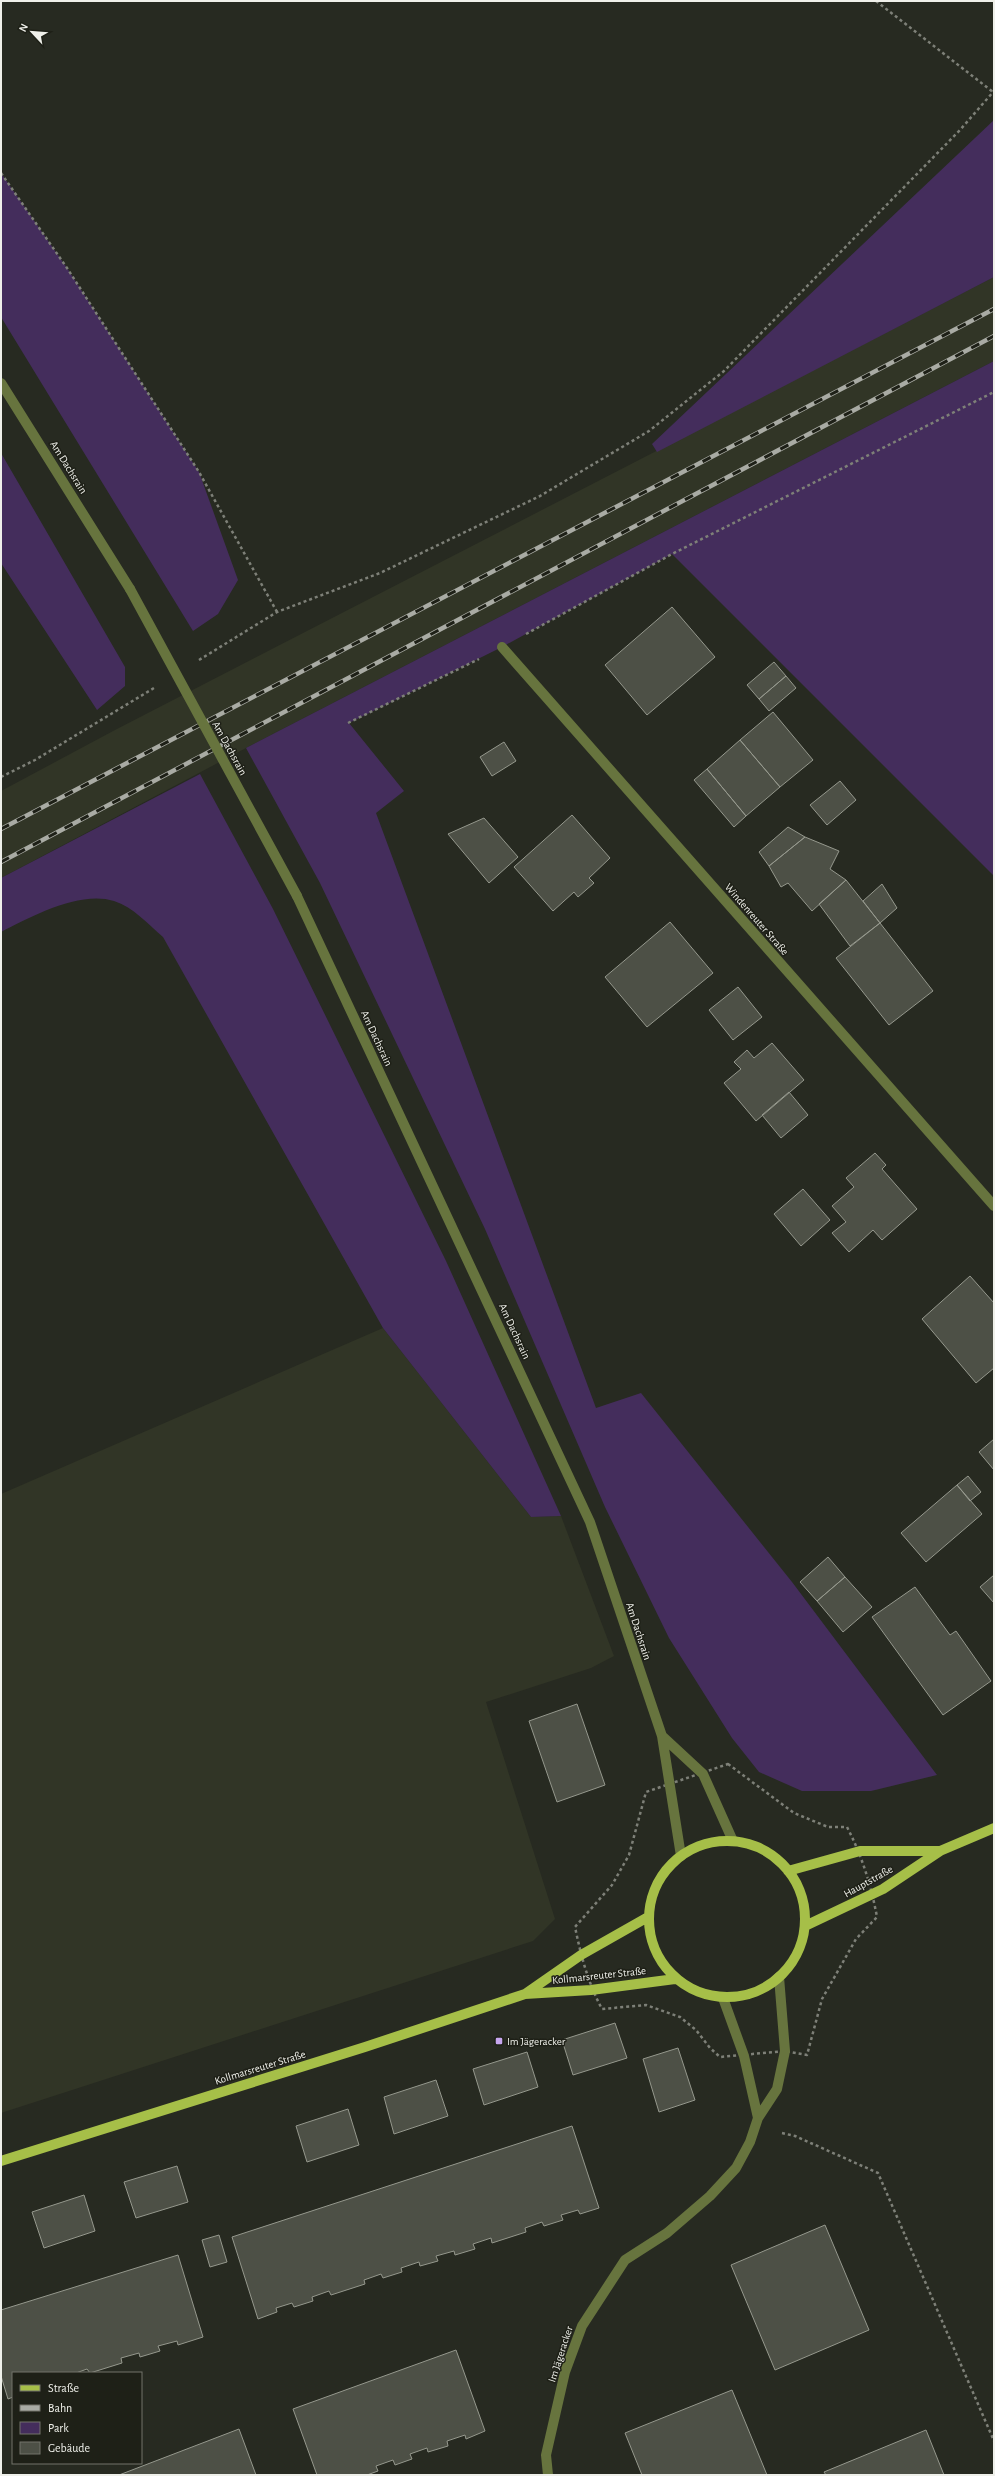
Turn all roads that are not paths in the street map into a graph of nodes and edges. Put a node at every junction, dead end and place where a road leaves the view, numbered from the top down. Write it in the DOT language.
graph roads {
  1 [pos="1,383"];
  2 [pos="502,647"];
  3 [pos="994,1206"];
  4 [pos="662,1736"];
  5 [pos="994,1828"];
  6 [pos="733,1841"];
  7 [pos="940,1851"];
  8 [pos="681,1856"];
  9 [pos="788,1871"];
  10 [pos="648,1917"];
  11 [pos="805,1926"];
  12 [pos="779,1977"];
  13 [pos="675,1979"];
  14 [pos="525,1994"];
  15 [pos="723,1998"];
  16 [pos="756,2122"];
  17 [pos="1,2161"];
  18 [pos="548,2475"];
  1 -- 4 [label="street, Am Dachsrain, bridge"];
  2 -- 3 [label="street, Windenreuter Straße"];
  4 -- 6 [label="street, Am Dachsrain"];
  4 -- 8 [label="street, Am Dachsrain"];
  5 -- 7 [label="main road, Hauptstraße"];
  6 -- 8 [label="main road"];
  6 -- 9 [label="main road"];
  7 -- 9 [label="main road, Hauptstraße"];
  7 -- 11 [label="main road, Hauptstraße"];
  8 -- 10 [label="main road"];
  9 -- 11 [label="main road"];
  10 -- 13 [label="main road"];
  10 -- 14 [label="main road, Kollmarsreuter Straße"];
  11 -- 12 [label="main road"];
  12 -- 15 [label="main road"];
  12 -- 16 [label="street, Im Jägeracker"];
  13 -- 14 [label="main road, Kollmarsreuter Straße"];
  13 -- 15 [label="main road"];
  14 -- 17 [label="main road, Kollmarsreuter Straße"];
  15 -- 16 [label="street"];
  16 -- 18 [label="street, Im Jägeracker"];
}
